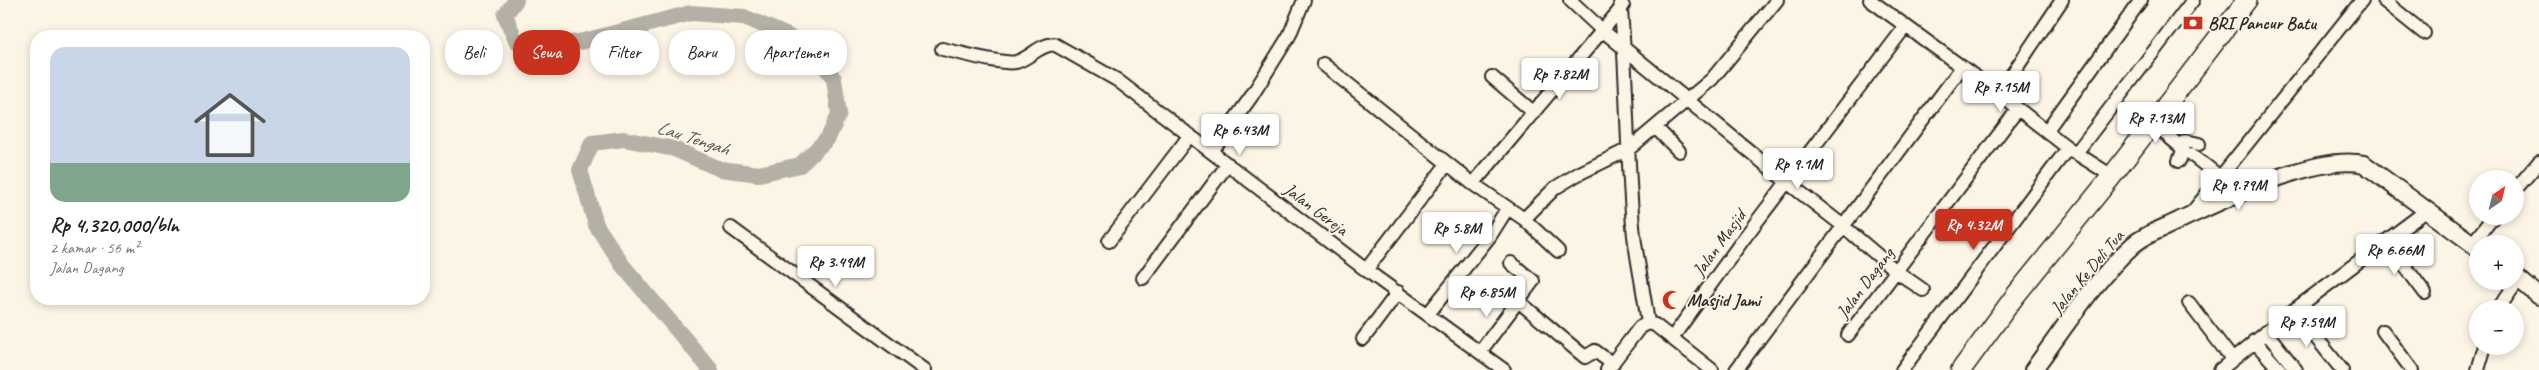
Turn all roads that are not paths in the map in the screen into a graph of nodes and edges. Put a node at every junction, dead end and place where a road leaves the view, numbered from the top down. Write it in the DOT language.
graph roads {
  1 [pos="1304,0"];
  2 [pos="1570,0"];
  3 [pos="1777,0"];
  4 [pos="1870,0"];
  5 [pos="2062,0"];
  6 [pos="2141,0"];
  7 [pos="2193,0"];
  8 [pos="2247,0"];
  9 [pos="2362,0"];
  10 [pos="2383,0"];
  11 [pos="1623,3"];
  12 [pos="1905,27"];
  13 [pos="1602,30"];
  14 [pos="2424,33"];
  15 [pos="1625,48"];
  16 [pos="942,49"];
  17 [pos="1323,64"];
  18 [pos="1962,67"];
  19 [pos="1492,77"];
  20 [pos="1999,94"];
  21 [pos="1687,100"];
  22 [pos="2018,109"];
  23 [pos="1532,112"];
  24 [pos="2151,122"];
  25 [pos="1656,128"];
  26 [pos="2048,130"];
  27 [pos="1190,135"];
  28 [pos="2179,144"];
  29 [pos="1629,149"];
  30 [pos="1212,151"];
  31 [pos="1679,151"];
  32 [pos="2072,151"];
  33 [pos="2179,161"];
  34 [pos="2539,162"];
  35 [pos="1228,164"];
  36 [pos="1447,164"];
  37 [pos="2112,176"];
  38 [pos="2220,177"];
  39 [pos="2524,180"];
  40 [pos="1787,182"];
  41 [pos="1473,184"];
  42 [pos="1507,209"];
  43 [pos="2426,211"];
  44 [pos="2188,216"];
  45 [pos="1524,219"];
  46 [pos="1842,225"];
  47 [pos="732,228"];
  48 [pos="1109,241"];
  49 [pos="2387,242"];
  50 [pos="2469,242"];
  51 [pos="1558,251"];
  52 [pos="1511,263"];
  53 [pos="1366,270"];
  54 [pos="1896,271"];
  55 [pos="1143,278"];
  56 [pos="2524,283"];
  57 [pos="1923,290"];
  58 [pos="1398,292"];
  59 [pos="2425,293"];
  60 [pos="2539,296"];
  61 [pos="1517,300"];
  62 [pos="2189,303"];
  63 [pos="2294,310"];
  64 [pos="1428,314"];
  65 [pos="1648,323"];
  66 [pos="2383,331"];
  67 [pos="2266,332"];
  68 [pos="1848,335"];
  69 [pos="1672,338"];
  70 [pos="1363,339"];
  71 [pos="2254,341"];
  72 [pos="1480,352"];
  73 [pos="2482,355"];
  74 [pos="2232,359"];
  75 [pos="1610,367"];
  76 [pos="1499,368"];
  77 [pos="1707,369"];
  78 [pos="925,370"];
  79 [pos="1736,370"];
  80 [pos="1902,370"];
  81 [pos="1961,370"];
  82 [pos="2033,370"];
  83 [pos="2220,370"];
  84 [pos="2280,370"];
  85 [pos="2296,370"];
  86 [pos="2342,370"];
  87 [pos="2412,370"];
  88 [pos="2478,370"];
  1 -- 30 [label="street"];
  2 -- 13 [label="street"];
  3 -- 21 [label="street"];
  4 -- 12 [label="street"];
  5 -- 20 [label="street"];
  6 -- 26 [label="street"];
  7 -- 32 [label="street"];
  8 -- 24 [label="highway"];
  9 -- 38 [label="street"];
  10 -- 14 [label="street"];
  11 -- 13 [label="street"];
  11 -- 15 [label="street"];
  12 -- 18 [label="street"];
  12 -- 40 [label="street, Jalan Masjid"];
  13 -- 15 [label="street"];
  13 -- 23 [label="street"];
  15 -- 21 [label="street"];
  15 -- 29 [label="street"];
  16 -- 27 [label="street, Jalan Gereja"];
  17 -- 36 [label="street"];
  18 -- 20 [label="street"];
  18 -- 46 [label="street"];
  19 -- 23 [label="street"];
  20 -- 22 [label="street"];
  21 -- 25 [label="street"];
  21 -- 40 [label="street"];
  22 -- 26 [label="street"];
  22 -- 54 [label="street, Jalan Dagang"];
  23 -- 41 [label="street"];
  24 -- 28 [label="street"];
  24 -- 37 [label="highway"];
  25 -- 29 [label="street"];
  25 -- 31 [label="street"];
  26 -- 32 [label="street"];
  27 -- 30 [label="street, Jalan Gereja"];
  27 -- 48 [label="street"];
  28 -- 33 [label="street"];
  28 -- 38 [label="street"];
  29 -- 45 [label="street"];
  29 -- 65 [label="street"];
  30 -- 35 [label="street, Jalan Gereja"];
  32 -- 37 [label="street"];
  32 -- 80 [label="street"];
  34 -- 39 [label="street"];
  35 -- 53 [label="street, Jalan Gereja"];
  35 -- 55 [label="street"];
  36 -- 41 [label="street"];
  36 -- 53 [label="street"];
  37 -- 81 [label="highway"];
  38 -- 44 [label="street"];
  40 -- 46 [label="street"];
  40 -- 69 [label="street, Jalan Masjid"];
  41 -- 42 [label="street"];
  42 -- 45 [label="street"];
  42 -- 64 [label="street"];
  43 -- 44 [label="main road, Jalan Ke Deli Tua"];
  43 -- 49 [label="street"];
  43 -- 50 [label="main road, Jalan Ke Deli Tua"];
  44 -- 82 [label="main road, Jalan Ke Deli Tua"];
  45 -- 51 [label="street"];
  46 -- 54 [label="street"];
  46 -- 79 [label="street"];
  47 -- 78 [label="street"];
  49 -- 59 [label="street"];
  49 -- 63 [label="street"];
  52 -- 61 [label="street"];
  53 -- 58 [label="street, Jalan Gereja"];
  54 -- 57 [label="street"];
  54 -- 68 [label="street, Jalan Dagang"];
  56 -- 60 [label="main road"];
  58 -- 64 [label="street, Jalan Gereja"];
  58 -- 70 [label="street"];
  61 -- 72 [label="street"];
  61 -- 75 [label="street"];
  62 -- 74 [label="street"];
  63 -- 67 [label="street"];
  63 -- 86 [label="street"];
  64 -- 72 [label="street, Jalan Gereja"];
  65 -- 69 [label="street"];
  65 -- 75 [label="street"];
  66 -- 87 [label="street"];
  67 -- 71 [label="street"];
  67 -- 85 [label="street"];
  69 -- 77 [label="street"];
  71 -- 74 [label="street"];
  71 -- 84 [label="street"];
  72 -- 76 [label="street, Jalan Gereja"];
  73 -- 88 [label="street"];
  74 -- 83 [label="street"];
}
